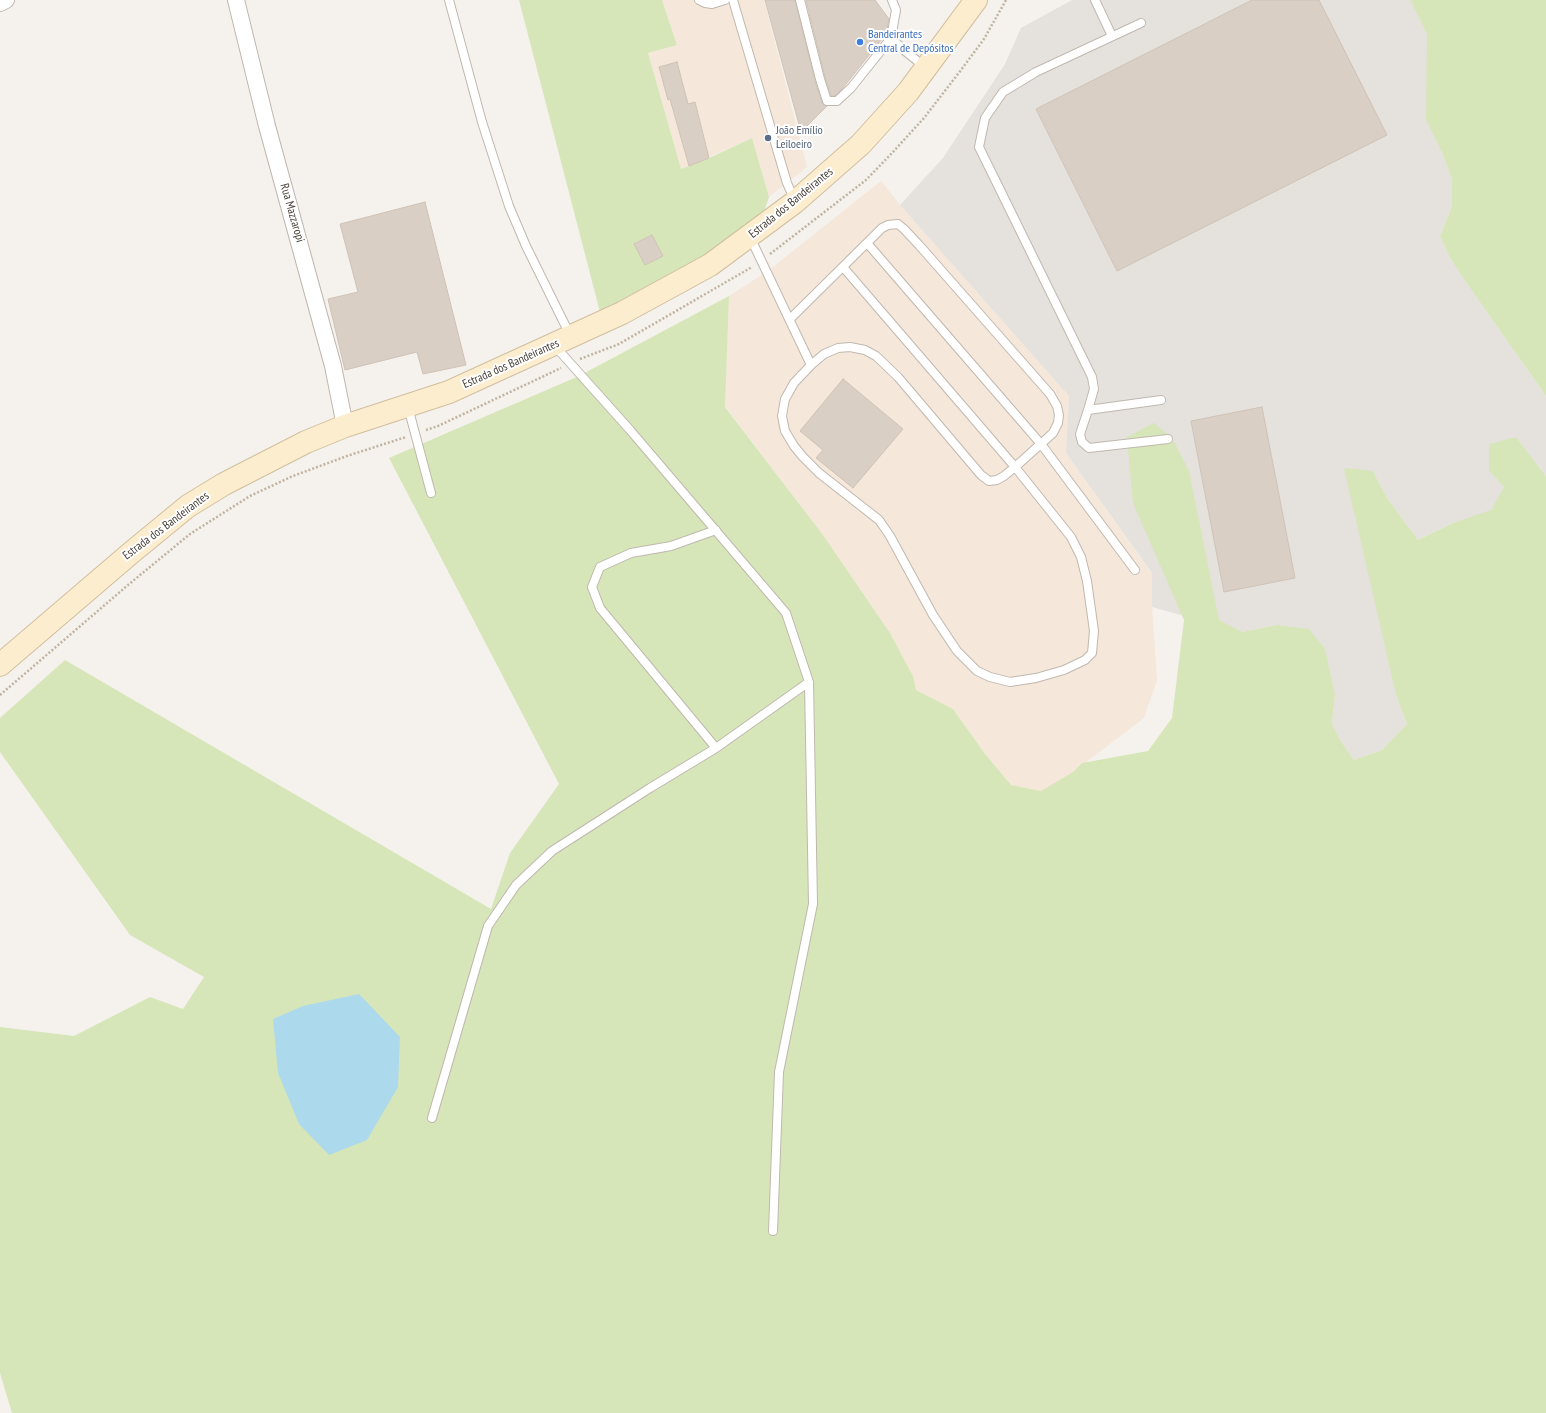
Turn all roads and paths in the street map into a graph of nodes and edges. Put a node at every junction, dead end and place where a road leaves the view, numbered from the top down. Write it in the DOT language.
graph roads {
  1 [pos="6,0"];
  2 [pos="236,0"];
  3 [pos="449,0"];
  4 [pos="699,0"];
  5 [pos="725,0"];
  6 [pos="733,0"];
  7 [pos="800,0"];
  8 [pos="892,0"];
  9 [pos="976,0"];
  10 [pos="1095,0"];
  11 [pos="0,4"];
  12 [pos="1141,23"];
  13 [pos="1112,36"];
  14 [pos="891,38"];
  15 [pos="926,68"];
  16 [pos="795,202"];
  17 [pos="750,237"];
  18 [pos="867,242"];
  19 [pos="843,267"];
  20 [pos="790,319"];
  21 [pos="562,341"];
  22 [pos="811,365"];
  23 [pos="1160,400"];
  24 [pos="408,406"];
  25 [pos="1088,410"];
  26 [pos="345,426"];
  27 [pos="1168,439"];
  28 [pos="1041,444"];
  29 [pos="1015,467"];
  30 [pos="430,493"];
  31 [pos="716,530"];
  32 [pos="1135,570"];
  33 [pos="0,665"];
  34 [pos="809,682"];
  35 [pos="716,748"];
  36 [pos="432,1118"];
  37 [pos="773,1231"];
  1 -- 11 [label="street"];
  2 -- 26 [label="street, Rua Mazzaropi"];
  3 -- 21 [label="lane"];
  4 -- 5 [label="lane"];
  6 -- 16 [label="lane"];
  7 -- 14 [label="lane"];
  8 -- 14 [label="lane"];
  9 -- 15 [label="main road, Estrada dos Bandeirantes"];
  10 -- 13 [label="lane"];
  12 -- 13 [label="lane"];
  13 -- 25 [label="lane"];
  14 -- 15 [label="lane"];
  15 -- 16 [label="main road, Estrada dos Bandeirantes"];
  16 -- 17 [label="main road, Estrada dos Bandeirantes"];
  17 -- 20 [label="lane"];
  17 -- 21 [label="main road, Estrada dos Bandeirantes"];
  18 -- 19 [label="lane"];
  18 -- 28 [label="lane"];
  18 -- 28 [label="lane"];
  19 -- 20 [label="lane"];
  19 -- 29 [label="lane"];
  20 -- 22 [label="lane"];
  21 -- 24 [label="main road, Estrada dos Bandeirantes"];
  21 -- 31 [label="lane"];
  22 -- 29 [label="lane"];
  22 -- 29 [label="lane"];
  23 -- 25 [label="lane"];
  24 -- 26 [label="main road, Estrada dos Bandeirantes"];
  24 -- 30 [label="lane"];
  25 -- 27 [label="lane"];
  26 -- 33 [label="main road, Estrada dos Bandeirantes"];
  28 -- 29 [label="lane"];
  28 -- 32 [label="lane"];
  31 -- 34 [label="lane"];
  31 -- 35 [label="lane"];
  34 -- 35 [label="lane"];
  34 -- 37 [label="lane"];
  35 -- 36 [label="lane"];
}
